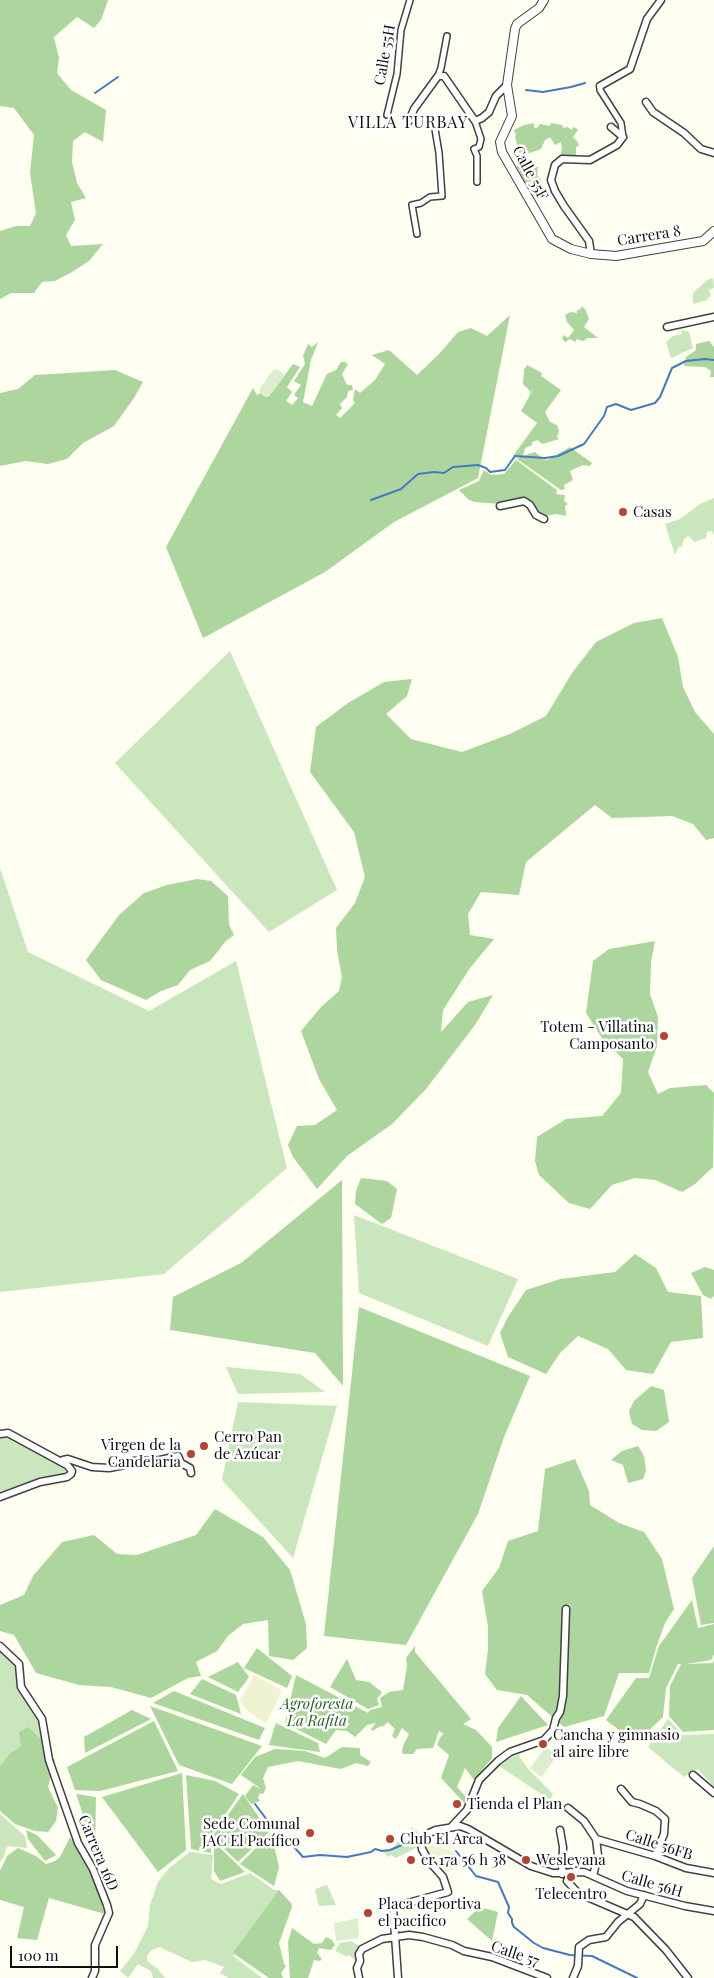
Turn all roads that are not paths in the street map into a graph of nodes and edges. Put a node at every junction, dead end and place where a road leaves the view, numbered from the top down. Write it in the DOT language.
graph roads {
  1 [pos="410,0"];
  2 [pos="544,0"];
  3 [pos="661,0"];
  4 [pos="447,36"];
  5 [pos="438,76"];
  6 [pos="507,85"];
  7 [pos="600,86"];
  8 [pos="646,102"];
  9 [pos="387,115"];
  10 [pos="409,121"];
  11 [pos="475,121"];
  12 [pos="434,123"];
  13 [pos="611,127"];
  14 [pos="623,137"];
  15 [pos="714,153"];
  16 [pos="477,182"];
  17 [pos="712,233"];
  18 [pos="417,234"];
  19 [pos="591,254"];
  20 [pos="714,317"];
  21 [pos="668,327"];
  22 [pos="500,506"];
  23 [pos="544,519"];
  24 [pos="0,1434"];
  25 [pos="68,1466"];
  26 [pos="191,1473"];
  27 [pos="0,1497"];
  28 [pos="566,1609"];
  29 [pos="0,1646"];
  30 [pos="693,1775"];
  31 [pos="621,1789"];
  32 [pos="714,1793"];
  33 [pos="568,1808"];
  34 [pos="451,1827"];
  35 [pos="560,1830"];
  36 [pos="596,1839"];
  37 [pos="655,1856"];
  38 [pos="571,1872"];
  39 [pos="714,1873"];
  40 [pos="562,1874"];
  41 [pos="593,1876"];
  42 [pos="644,1895"];
  43 [pos="714,1911"];
  44 [pos="629,1914"];
  45 [pos="395,1937"];
  46 [pos="543,1977"];
  47 [pos="92,1978"];
  48 [pos="359,1978"];
  49 [pos="398,1978"];
  50 [pos="573,1978"];
  51 [pos="688,1978"];
  1 -- 9 [label="street, Calle 55H"];
  2 -- 6 [label="street, Calle 55F"];
  3 -- 7 [label="street"];
  4 -- 5 [label="street"];
  5 -- 10 [label="street"];
  5 -- 11 [label="street"];
  6 -- 11 [label="street"];
  6 -- 19 [label="street, Calle 55F"];
  7 -- 14 [label="street"];
  8 -- 15 [label="street"];
  11 -- 16 [label="street"];
  12 -- 18 [label="street"];
  13 -- 14 [label="street"];
  14 -- 19 [label="street"];
  17 -- 19 [label="street, Carrera 8"];
  20 -- 21 [label="street"];
  22 -- 23 [label="street"];
  24 -- 25 [label="street"];
  25 -- 26 [label="street"];
  25 -- 27 [label="street"];
  28 -- 34 [label="street"];
  29 -- 47 [label="street, Carrera 16D"];
  30 -- 32 [label="street"];
  31 -- 37 [label="street"];
  33 -- 36 [label="street"];
  34 -- 40 [label="street, Calle 56H"];
  34 -- 45 [label="street"];
  35 -- 40 [label="street"];
  36 -- 37 [label="street, Calle 56FB"];
  36 -- 41 [label="street"];
  37 -- 39 [label="street, Calle 56FB"];
  38 -- 40 [label="street, Calle 56H"];
  38 -- 41 [label="street, Calle 56H"];
  38 -- 44 [label="street"];
  41 -- 42 [label="street, Calle 56H"];
  42 -- 43 [label="street, Calle 56H"];
  42 -- 44 [label="street"];
  44 -- 50 [label="street"];
  44 -- 51 [label="street"];
  45 -- 46 [label="street, Calle 57"];
  45 -- 48 [label="street, Calle 57"];
  45 -- 49 [label="street"];
}
